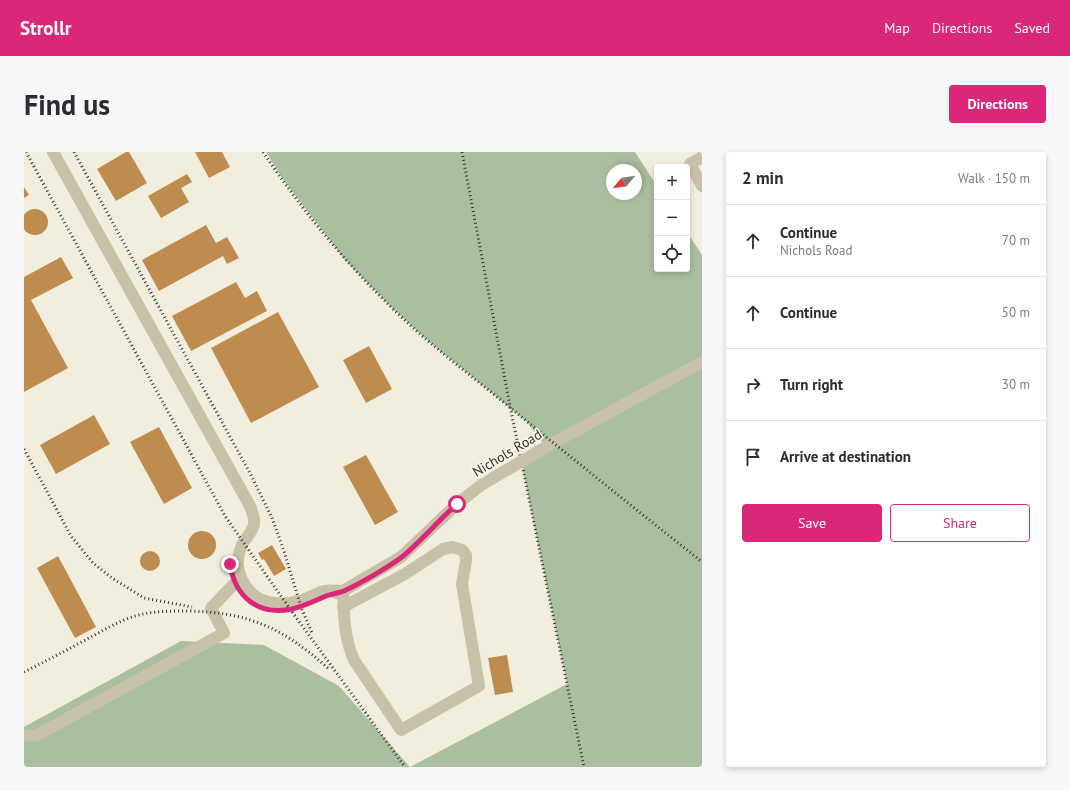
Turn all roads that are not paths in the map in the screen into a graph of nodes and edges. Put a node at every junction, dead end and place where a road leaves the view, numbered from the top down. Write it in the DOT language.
graph roads {
  1 [pos="53,152"];
  2 [pos="702,157"];
  3 [pos="702,186"];
  4 [pos="702,362"];
  5 [pos="250,506"];
  6 [pos="235,583"];
  7 [pos="343,591"];
  8 [pos="343,607"];
  9 [pos="24,736"];
  1 -- 5 [label="street"];
  2 -- 3 [label="street"];
  4 -- 7 [label="street, Nichols Road, bridge"];
  5 -- 6 [label="street"];
  5 -- 7 [label="street"];
  6 -- 7 [label="street, Nichols Road"];
  6 -- 9 [label="street"];
  7 -- 8 [label="street"];
  8 -- 8 [label="street"];
}
